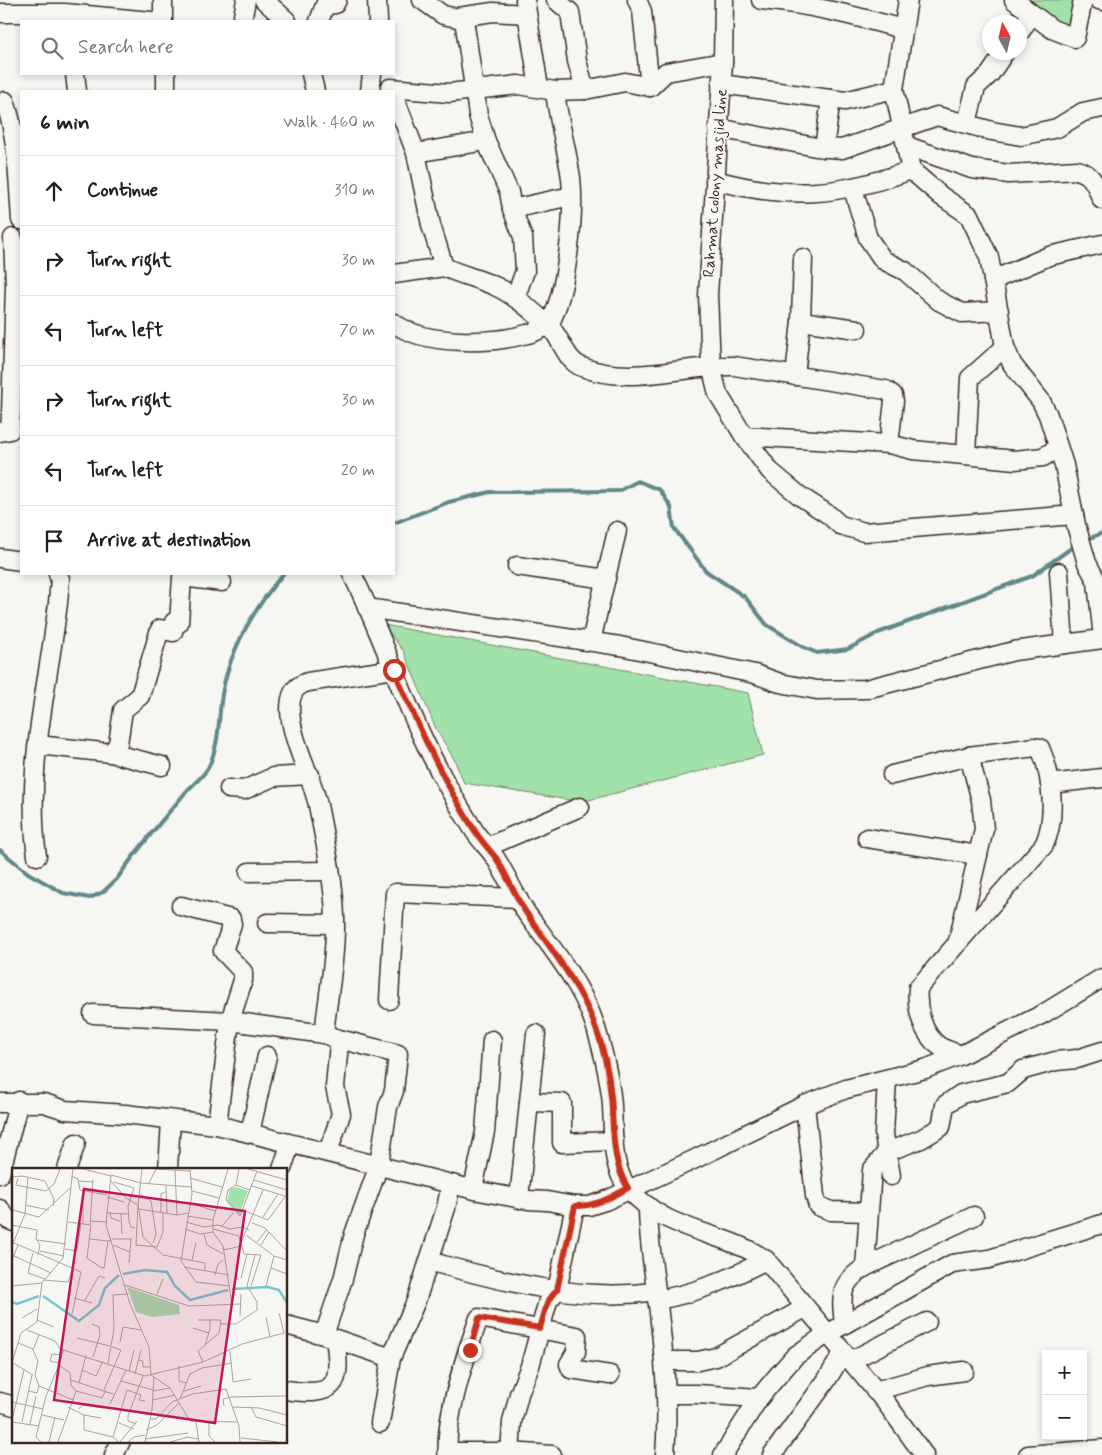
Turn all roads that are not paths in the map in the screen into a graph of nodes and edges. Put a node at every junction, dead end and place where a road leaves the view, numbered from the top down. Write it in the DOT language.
graph roads {
  1 [pos="163,0"];
  2 [pos="246,0"];
  3 [pos="264,0"];
  4 [pos="337,0"];
  5 [pos="378,0"];
  6 [pos="422,0"];
  7 [pos="556,0"];
  8 [pos="637,0"];
  9 [pos="724,0"];
  10 [pos="761,0"];
  11 [pos="908,0"];
  12 [pos="1014,0"];
  13 [pos="1083,0"];
  14 [pos="525,7"];
  15 [pos="64,11"];
  16 [pos="0,13"];
  17 [pos="1031,15"];
  18 [pos="458,17"];
  19 [pos="142,20"];
  20 [pos="163,20"];
  21 [pos="242,20"];
  22 [pos="285,20"];
  23 [pos="319,20"];
  24 [pos="378,20"];
  25 [pos="1027,21"];
  26 [pos="902,30"];
  27 [pos="1000,60"];
  28 [pos="723,62"];
  29 [pos="75,75"];
  30 [pos="166,75"];
  31 [pos="311,75"];
  32 [pos="372,75"];
  33 [pos="720,84"];
  34 [pos="389,87"];
  35 [pos="650,87"];
  36 [pos="894,88"];
  37 [pos="547,89"];
  38 [pos="77,90"];
  39 [pos="166,90"];
  40 [pos="315,90"];
  41 [pos="370,90"];
  42 [pos="472,90"];
  43 [pos="585,90"];
  44 [pos="831,99"];
  45 [pos="5,100"];
  46 [pos="395,102"];
  47 [pos="1102,108"];
  48 [pos="967,123"];
  49 [pos="904,127"];
  50 [pos="718,128"];
  51 [pos="486,141"];
  52 [pos="907,146"];
  53 [pos="824,148"];
  54 [pos="416,153"];
  55 [pos="911,170"];
  56 [pos="715,180"];
  57 [pos="853,188"];
  58 [pos="571,196"];
  59 [pos="1102,200"];
  60 [pos="20,204"];
  61 [pos="512,209"];
  62 [pos="11,238"];
  63 [pos="1102,244"];
  64 [pos="802,258"];
  65 [pos="444,267"];
  66 [pos="395,274"];
  67 [pos="993,280"];
  68 [pos="515,298"];
  69 [pos="999,311"];
  70 [pos="801,321"];
  71 [pos="395,323"];
  72 [pos="549,325"];
  73 [pos="857,329"];
  74 [pos="1005,347"];
  75 [pos="711,366"];
  76 [pos="794,376"];
  77 [pos="16,413"];
  78 [pos="0,432"];
  79 [pos="744,436"];
  80 [pos="890,444"];
  81 [pos="1058,448"];
  82 [pos="966,455"];
  83 [pos="1075,520"];
  84 [pos="617,531"];
  85 [pos="0,558"];
  86 [pos="20,561"];
  87 [pos="517,566"];
  88 [pos="1059,572"];
  89 [pos="58,575"];
  90 [pos="352,575"];
  91 [pos="606,579"];
  92 [pos="222,582"];
  93 [pos="368,608"];
  94 [pos="1102,629"];
  95 [pos="1102,639"];
  96 [pos="591,641"];
  97 [pos="1064,644"];
  98 [pos="394,670"];
  99 [pos="38,745"];
  100 [pos="111,753"];
  101 [pos="970,756"];
  102 [pos="162,766"];
  103 [pos="310,775"];
  104 [pos="892,775"];
  105 [pos="1102,778"];
  106 [pos="1050,784"];
  107 [pos="229,788"];
  108 [pos="580,807"];
  109 [pos="867,838"];
  110 [pos="487,847"];
  111 [pos="978,855"];
  112 [pos="37,856"];
  113 [pos="330,871"];
  114 [pos="249,872"];
  115 [pos="518,898"];
  116 [pos="181,906"];
  117 [pos="267,923"];
  118 [pos="334,924"];
  119 [pos="958,943"];
  120 [pos="1102,978"];
  121 [pos="389,1000"];
  122 [pos="93,1014"];
  123 [pos="230,1022"];
  124 [pos="536,1034"];
  125 [pos="330,1036"];
  126 [pos="492,1040"];
  127 [pos="1102,1051"];
  128 [pos="961,1055"];
  129 [pos="267,1056"];
  130 [pos="887,1079"];
  131 [pos="19,1101"];
  132 [pos="0,1102"];
  133 [pos="529,1102"];
  134 [pos="805,1105"];
  135 [pos="171,1121"];
  136 [pos="217,1125"];
  137 [pos="250,1133"];
  138 [pos="4,1138"];
  139 [pos="614,1141"];
  140 [pos="76,1143"];
  141 [pos="290,1145"];
  142 [pos="328,1152"];
  143 [pos="887,1152"];
  144 [pos="379,1165"];
  145 [pos="67,1168"];
  146 [pos="168,1168"];
  147 [pos="282,1168"];
  148 [pos="0,1174"];
  149 [pos="890,1176"];
  150 [pos="451,1184"];
  151 [pos="628,1188"];
  152 [pos="473,1189"];
  153 [pos="519,1199"];
  154 [pos="575,1206"];
  155 [pos="648,1206"];
  156 [pos="0,1209"];
  157 [pos="867,1212"];
  158 [pos="974,1216"];
  159 [pos="12,1221"];
  160 [pos="1102,1224"];
  161 [pos="766,1260"];
  162 [pos="429,1261"];
  163 [pos="865,1267"];
  164 [pos="557,1290"];
  165 [pos="657,1295"];
  166 [pos="805,1308"];
  167 [pos="927,1322"];
  168 [pos="844,1325"];
  169 [pos="288,1326"];
  170 [pos="540,1328"];
  171 [pos="827,1334"];
  172 [pos="330,1337"];
  173 [pos="846,1357"];
  174 [pos="391,1358"];
  175 [pos="664,1361"];
  176 [pos="964,1371"];
  177 [pos="610,1375"];
  178 [pos="288,1390"];
  179 [pos="875,1392"];
  180 [pos="666,1394"];
  181 [pos="759,1398"];
  182 [pos="380,1422"];
  183 [pos="120,1442"];
  184 [pos="1102,1448"];
  185 [pos="919,1452"];
  186 [pos="510,1453"];
  187 [pos="1059,1453"];
  188 [pos="448,1454"];
  189 [pos="114,1455"];
  190 [pos="552,1455"];
  191 [pos="665,1455"];
  192 [pos="723,1455"];
  193 [pos="772,1455"];
  194 [pos="1028,1455"];
  1 -- 20 [label="street"];
  2 -- 21 [label="street"];
  3 -- 22 [label="street"];
  4 -- 23 [label="street"];
  5 -- 24 [label="street"];
  6 -- 18 [label="street"];
  7 -- 43 [label="street"];
  8 -- 35 [label="street"];
  9 -- 28 [label="street, Rahmat colony masjid line"];
  10 -- 26 [label="street"];
  11 -- 26 [label="street"];
  12 -- 17 [label="street"];
  13 -- 17 [label="street"];
  14 -- 18 [label="street"];
  14 -- 37 [label="street"];
  15 -- 16 [label="street"];
  15 -- 19 [label="street"];
  17 -- 25 [label="street"];
  18 -- 42 [label="street"];
  26 -- 36 [label="street"];
  27 -- 48 [label="street"];
  28 -- 33 [label="street, Rahmat colony masjid line"];
  28 -- 35 [label="street"];
  29 -- 38 [label="street"];
  30 -- 39 [label="street"];
  31 -- 40 [label="street"];
  32 -- 41 [label="street"];
  33 -- 44 [label="street"];
  33 -- 50 [label="street, Rahmat colony masjid line"];
  34 -- 42 [label="street"];
  35 -- 43 [label="street"];
  36 -- 44 [label="street"];
  36 -- 49 [label="street"];
  37 -- 42 [label="street"];
  37 -- 43 [label="street"];
  37 -- 58 [label="street"];
  42 -- 51 [label="street"];
  44 -- 53 [label="street"];
  45 -- 60 [label="street"];
  46 -- 54 [label="street"];
  47 -- 48 [label="street"];
  48 -- 49 [label="street"];
  49 -- 52 [label="street"];
  49 -- 53 [label="street"];
  50 -- 53 [label="street"];
  50 -- 56 [label="street, Rahmat colony masjid line"];
  51 -- 54 [label="street"];
  51 -- 61 [label="street"];
  52 -- 55 [label="street"];
  52 -- 59 [label="street"];
  54 -- 65 [label="street"];
  55 -- 57 [label="street"];
  55 -- 67 [label="street"];
  56 -- 57 [label="street"];
  56 -- 75 [label="street, Rahmat colony masjid line"];
  57 -- 69 [label="street"];
  58 -- 61 [label="street"];
  58 -- 72 [label="street"];
  61 -- 68 [label="street"];
  62 -- 77 [label="street"];
  63 -- 67 [label="street"];
  64 -- 70 [label="street"];
  65 -- 66 [label="street"];
  65 -- 68 [label="street"];
  67 -- 69 [label="street"];
  68 -- 72 [label="street"];
  69 -- 74 [label="street"];
  70 -- 73 [label="street"];
  70 -- 76 [label="street"];
  71 -- 72 [label="street"];
  72 -- 75 [label="street"];
  74 -- 81 [label="street"];
  74 -- 82 [label="street"];
  75 -- 76 [label="street"];
  75 -- 79 [label="street, Rahmat colony masjid line"];
  76 -- 80 [label="street"];
  77 -- 78 [label="street"];
  79 -- 80 [label="street"];
  79 -- 83 [label="street, Rahmat colony masjid line"];
  80 -- 82 [label="street"];
  81 -- 82 [label="street"];
  81 -- 83 [label="street"];
  83 -- 94 [label="street"];
  84 -- 91 [label="street"];
  85 -- 86 [label="street"];
  87 -- 91 [label="street"];
  88 -- 97 [label="street"];
  89 -- 99 [label="street"];
  90 -- 93 [label="street"];
  91 -- 96 [label="street"];
  92 -- 100 [label="street"];
  93 -- 96 [label="street"];
  93 -- 98 [label="street"];
  95 -- 97 [label="street"];
  96 -- 97 [label="street"];
  98 -- 103 [label="street"];
  98 -- 110 [label="street"];
  99 -- 100 [label="street"];
  99 -- 112 [label="street"];
  100 -- 102 [label="street"];
  101 -- 104 [label="street"];
  101 -- 106 [label="street"];
  101 -- 111 [label="street"];
  103 -- 107 [label="street"];
  103 -- 113 [label="street"];
  105 -- 106 [label="street"];
  106 -- 119 [label="street"];
  108 -- 110 [label="street"];
  109 -- 111 [label="street"];
  110 -- 115 [label="street"];
  111 -- 119 [label="street"];
  113 -- 114 [label="street"];
  113 -- 118 [label="street"];
  115 -- 121 [label="street"];
  115 -- 139 [label="street"];
  116 -- 123 [label="street"];
  117 -- 118 [label="street"];
  118 -- 125 [label="street"];
  119 -- 128 [label="street"];
  120 -- 128 [label="street"];
  122 -- 123 [label="street"];
  123 -- 125 [label="street"];
  123 -- 136 [label="street"];
  124 -- 133 [label="street"];
  125 -- 142 [label="street"];
  125 -- 144 [label="street"];
  126 -- 152 [label="street"];
  127 -- 143 [label="street"];
  128 -- 130 [label="street"];
  129 -- 137 [label="street"];
  130 -- 134 [label="street"];
  130 -- 143 [label="street"];
  131 -- 132 [label="street"];
  131 -- 135 [label="street"];
  131 -- 138 [label="street"];
  133 -- 139 [label="street"];
  133 -- 153 [label="street"];
  134 -- 151 [label="street"];
  134 -- 157 [label="street"];
  135 -- 136 [label="street"];
  135 -- 146 [label="street"];
  136 -- 137 [label="street"];
  137 -- 141 [label="street"];
  138 -- 148 [label="street"];
  139 -- 151 [label="street"];
  140 -- 145 [label="street"];
  141 -- 142 [label="street"];
  141 -- 147 [label="street"];
  142 -- 144 [label="street"];
  143 -- 149 [label="street"];
  143 -- 157 [label="street"];
  144 -- 150 [label="street"];
  144 -- 172 [label="street"];
  150 -- 152 [label="street"];
  150 -- 162 [label="street"];
  151 -- 154 [label="street"];
  151 -- 155 [label="street"];
  152 -- 153 [label="street"];
  153 -- 154 [label="street"];
  154 -- 164 [label="street"];
  155 -- 161 [label="street"];
  155 -- 165 [label="street"];
  156 -- 159 [label="street"];
  157 -- 163 [label="street"];
  158 -- 163 [label="street"];
  160 -- 168 [label="street"];
  161 -- 165 [label="street"];
  161 -- 166 [label="street"];
  162 -- 164 [label="street"];
  162 -- 174 [label="street"];
  163 -- 168 [label="street"];
  164 -- 165 [label="street"];
  164 -- 170 [label="street"];
  165 -- 175 [label="street"];
  166 -- 171 [label="street"];
  166 -- 175 [label="street"];
  167 -- 173 [label="street"];
  168 -- 171 [label="street"];
  169 -- 172 [label="street"];
  170 -- 177 [label="street"];
  170 -- 186 [label="street"];
  170 -- 188 [label="street"];
  171 -- 173 [label="street"];
  171 -- 181 [label="street"];
  172 -- 174 [label="street"];
  172 -- 178 [label="street"];
  173 -- 179 [label="street"];
  173 -- 193 [label="street"];
  174 -- 182 [label="street"];
  175 -- 180 [label="street"];
  176 -- 179 [label="street"];
  179 -- 185 [label="street"];
  180 -- 181 [label="street"];
  180 -- 191 [label="street"];
  181 -- 192 [label="street"];
  183 -- 189 [label="street"];
  184 -- 187 [label="street"];
  186 -- 188 [label="street"];
  186 -- 190 [label="street"];
  187 -- 194 [label="street"];
}
